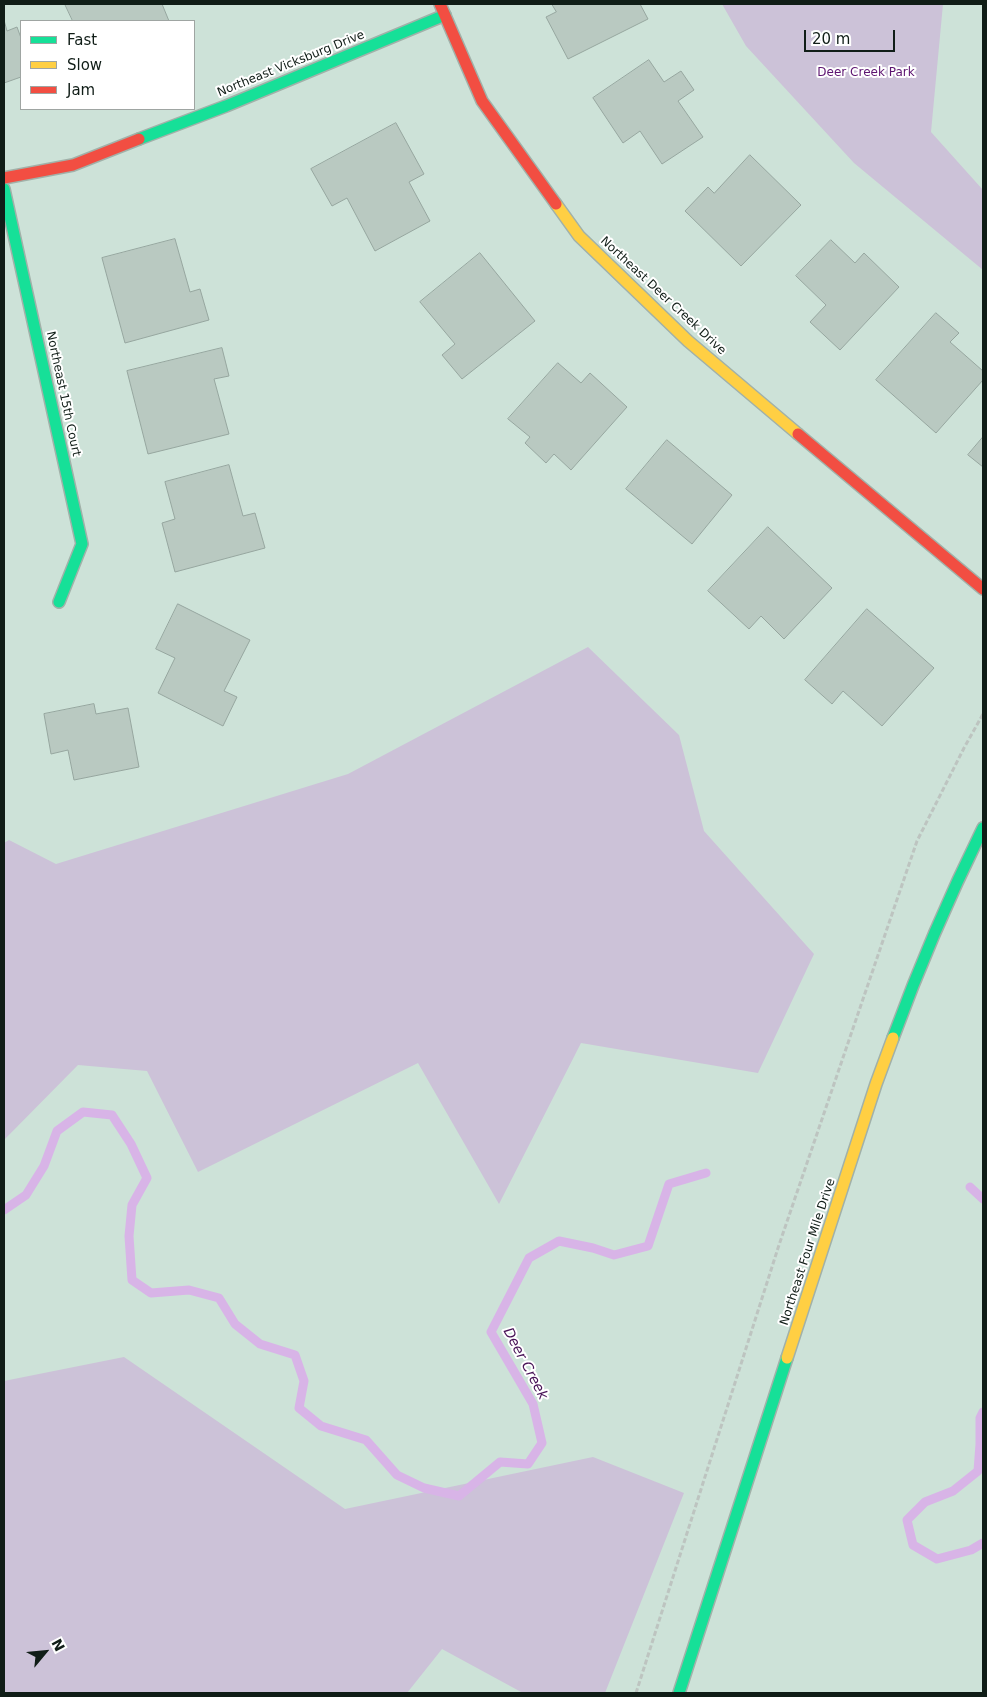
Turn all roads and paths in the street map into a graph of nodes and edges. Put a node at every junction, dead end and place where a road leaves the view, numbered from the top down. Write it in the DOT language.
graph roads {
  1 [pos="443,9"];
  2 [pos="4,178"];
  3 [pos="4,189"];
  4 [pos="983,589"];
  5 [pos="59,602"];
  6 [pos="983,714"];
  7 [pos="983,828"];
  8 [pos="636,1693"];
  9 [pos="679,1693"];
  1 -- 2 [label="street, Northeast Vicksburg Drive"];
  1 -- 4 [label="street, Northeast Deer Creek Drive"];
  3 -- 5 [label="street, Northeast 15th Court"];
  6 -- 8 [label="path"];
  7 -- 9 [label="street, Northeast Four Mile Drive"];
}
